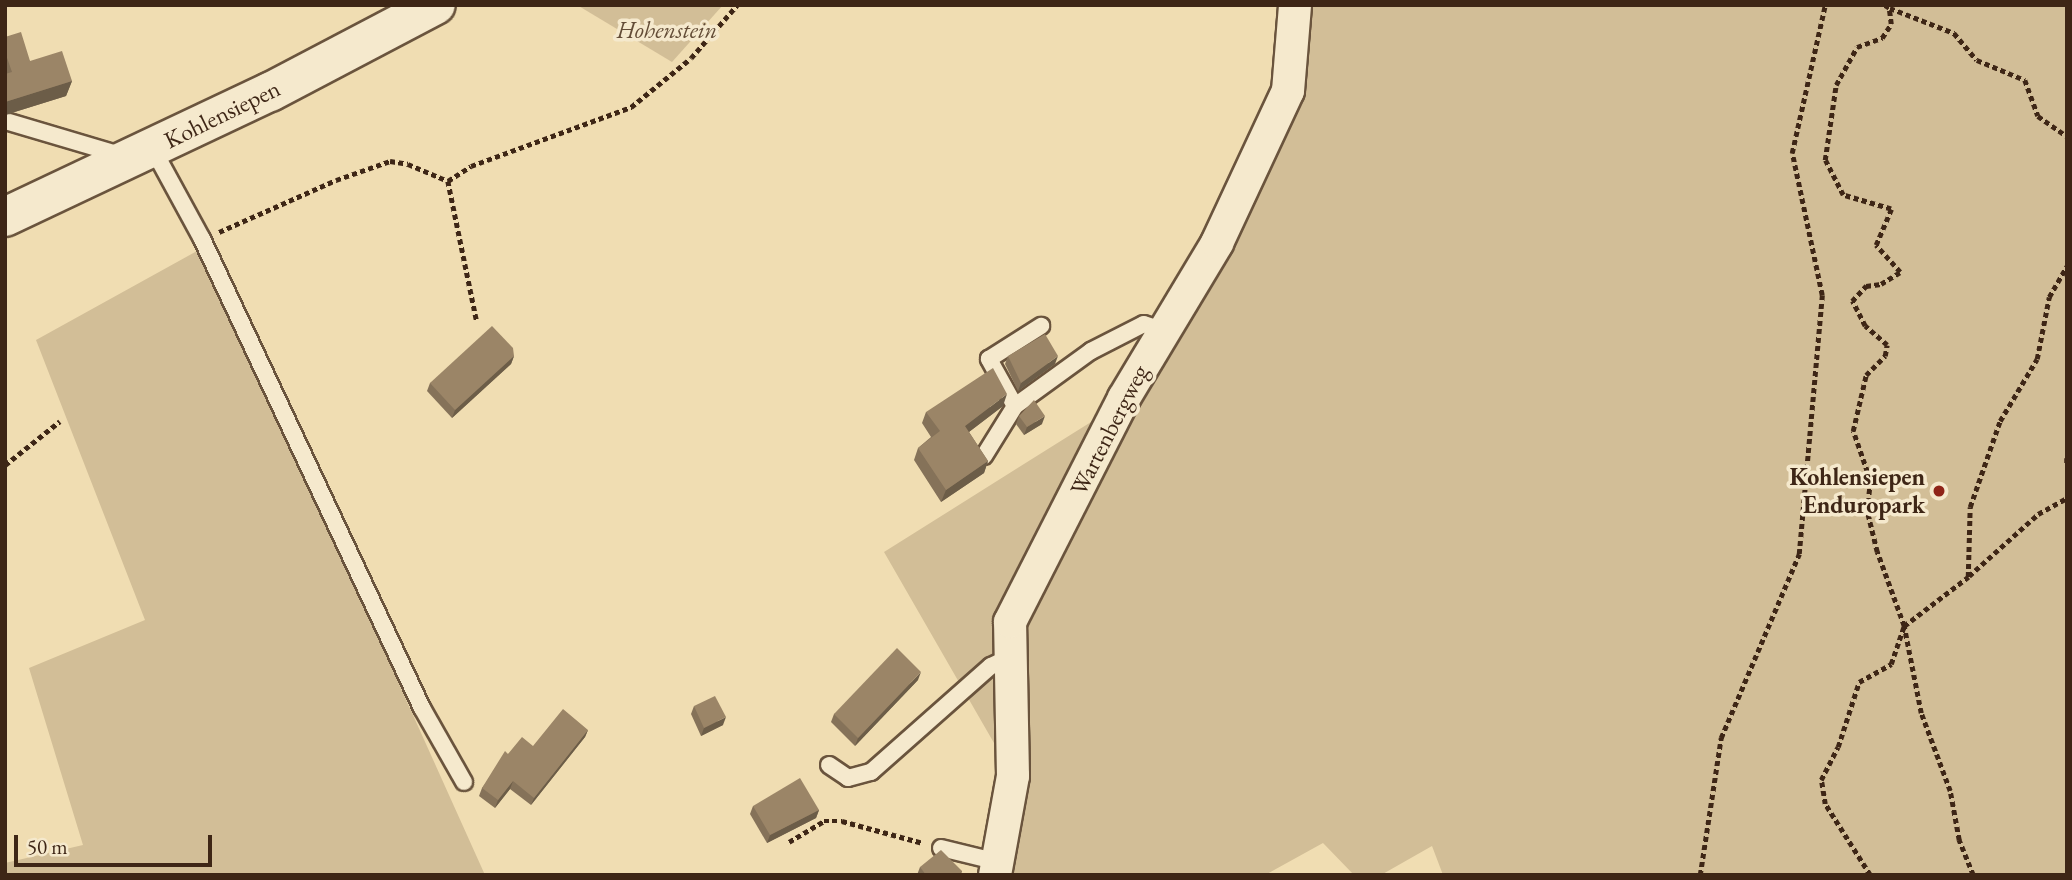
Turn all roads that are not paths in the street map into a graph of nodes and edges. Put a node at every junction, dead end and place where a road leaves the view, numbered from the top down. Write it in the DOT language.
graph roads {
  1 [pos="436,5"];
  2 [pos="1295,5"];
  3 [pos="9,122"];
  4 [pos="143,153"];
  5 [pos="5,217"];
  6 [pos="1041,326"];
  7 [pos="1161,330"];
  8 [pos="1015,406"];
  9 [pos="984,456"];
  10 [pos="1010,657"];
  11 [pos="829,765"];
  12 [pos="464,782"];
  13 [pos="941,848"];
  14 [pos="996,868"];
  1 -- 4 [label="street, Kohlensiepen"];
  2 -- 7 [label="street, Wartenbergweg"];
  3 -- 4 [label="lane"];
  4 -- 5 [label="street, Kohlensiepen"];
  4 -- 12 [label="lane"];
  6 -- 8 [label="lane"];
  7 -- 8 [label="lane"];
  7 -- 10 [label="street, Wartenbergweg"];
  8 -- 9 [label="lane"];
  10 -- 11 [label="lane"];
  10 -- 14 [label="street, Wartenbergweg"];
  13 -- 14 [label="lane"];
}
